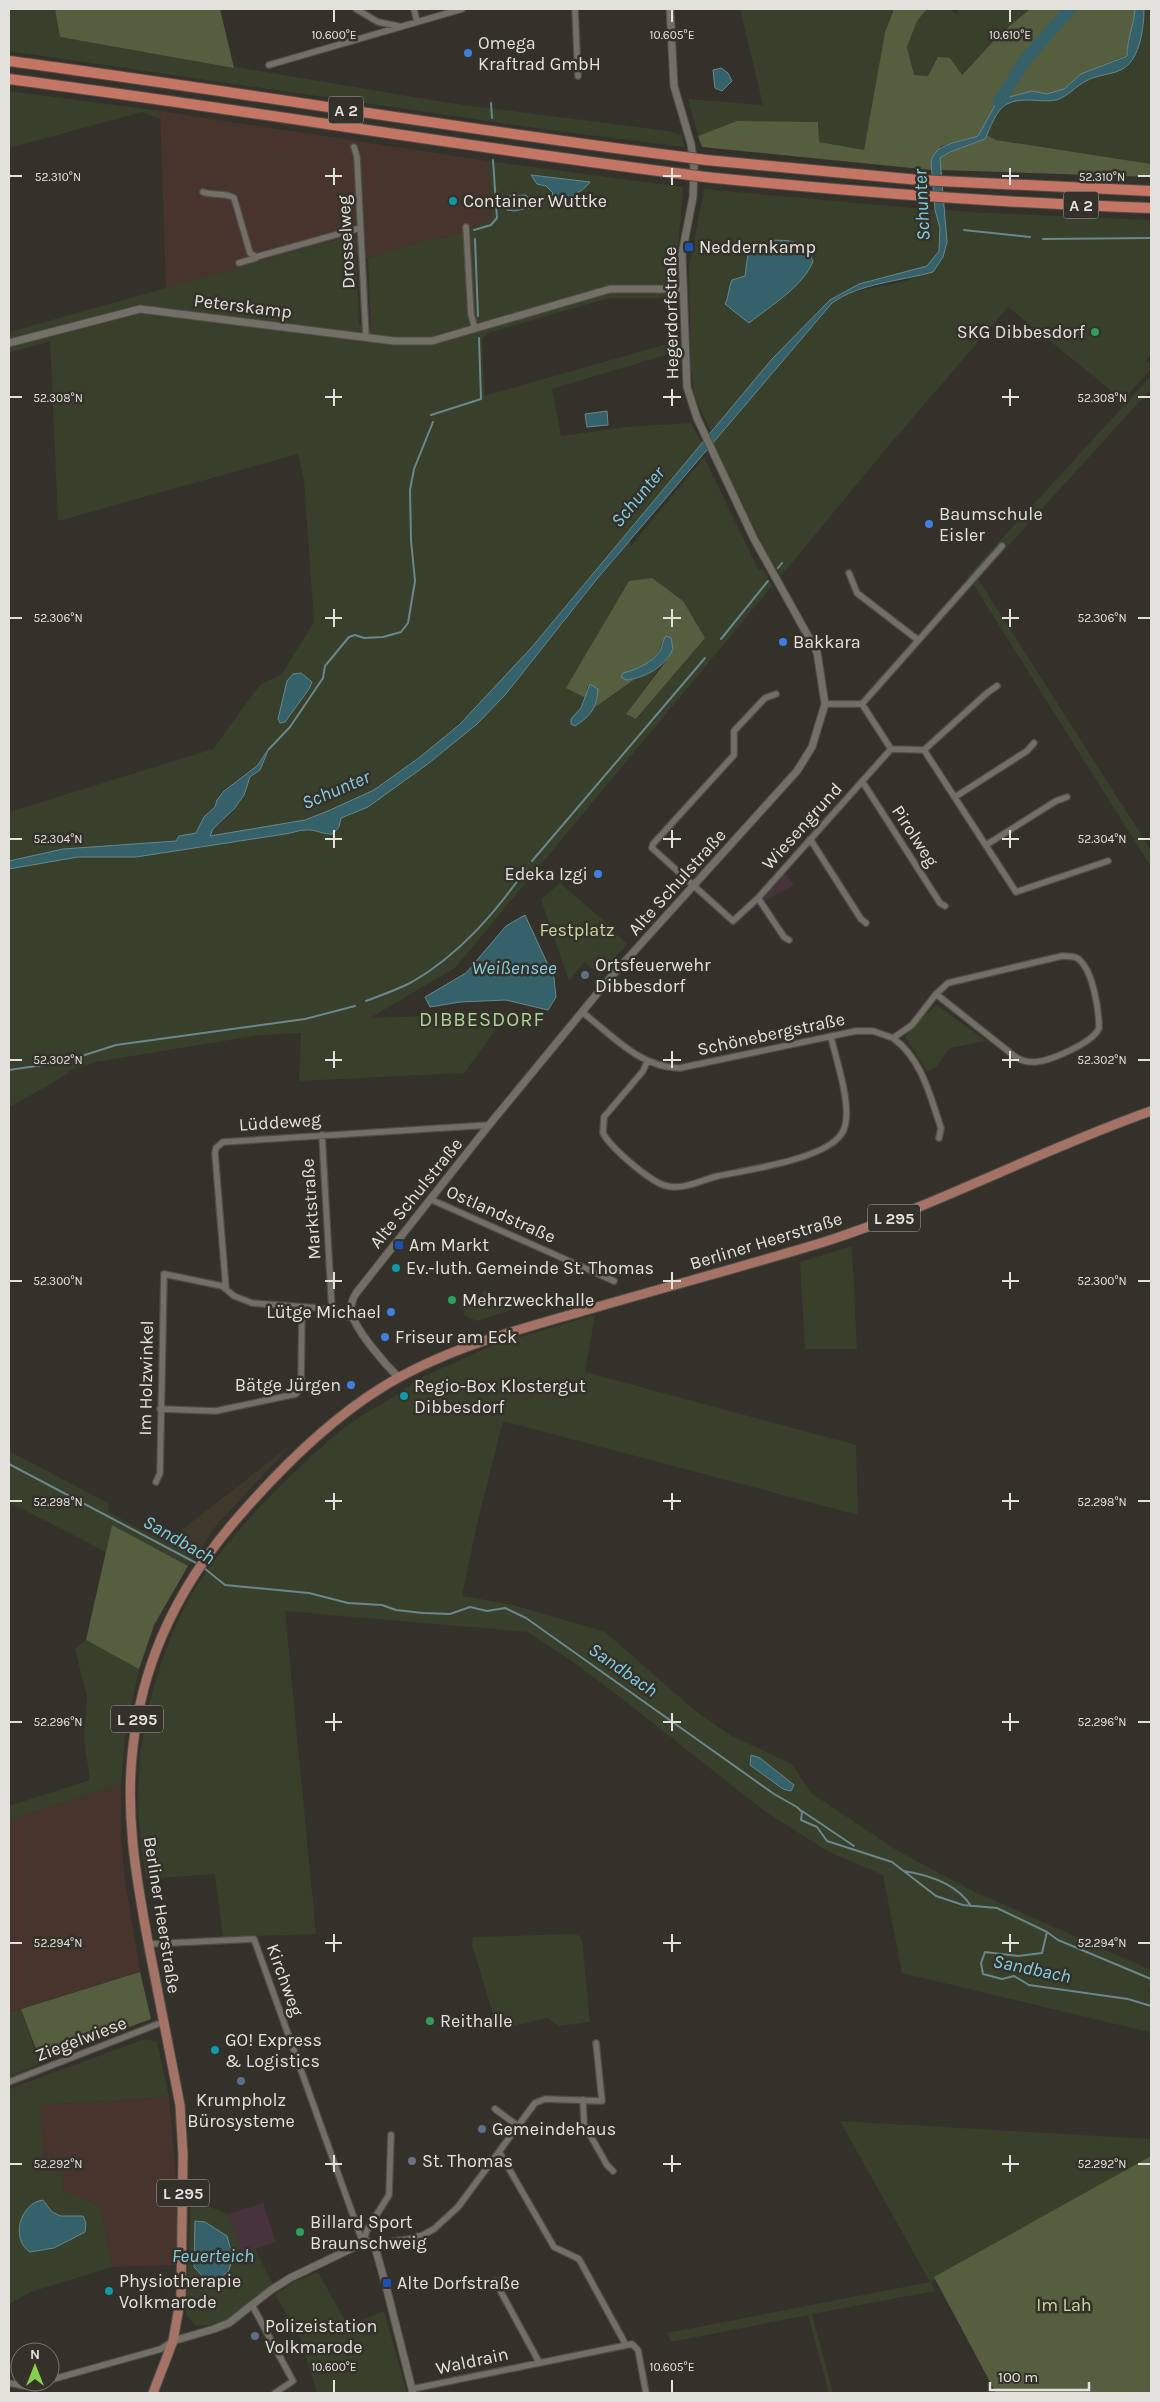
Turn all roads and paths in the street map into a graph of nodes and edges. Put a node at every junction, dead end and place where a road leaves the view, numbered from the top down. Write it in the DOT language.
graph roads {
  1 [pos="356,9"];
  2 [pos="414,9"];
  3 [pos="462,9"];
  4 [pos="575,9"];
  5 [pos="670,9"];
  6 [pos="417,22"];
  7 [pos="405,26"];
  8 [pos="9,61"];
  9 [pos="269,65"];
  10 [pos="578,76"];
  11 [pos="9,79"];
  12 [pos="354,147"];
  13 [pos="1151,190"];
  14 [pos="203,192"];
  15 [pos="1151,208"];
  16 [pos="466,227"];
  17 [pos="360,228"];
  18 [pos="258,257"];
  19 [pos="238,263"];
  20 [pos="682,289"];
  21 [pos="476,329"];
  22 [pos="366,337"];
  23 [pos="9,343"];
  24 [pos="718,464"];
  25 [pos="1002,546"];
  26 [pos="849,573"];
  27 [pos="918,640"];
  28 [pos="997,686"];
  29 [pos="776,694"];
  30 [pos="825,704"];
  31 [pos="862,704"];
  32 [pos="1034,743"];
  33 [pos="891,749"];
  34 [pos="924,750"];
  35 [pos="862,781"];
  36 [pos="955,797"];
  37 [pos="1067,798"];
  38 [pos="810,839"];
  39 [pos="986,845"];
  40 [pos="1108,861"];
  41 [pos="694,887"];
  42 [pos="758,898"];
  43 [pos="945,906"];
  44 [pos="866,923"];
  45 [pos="789,940"];
  46 [pos="936,994"];
  47 [pos="582,1012"];
  48 [pos="831,1036"];
  49 [pos="893,1038"];
  50 [pos="647,1062"];
  51 [pos="1151,1111"];
  52 [pos="489,1125"];
  53 [pos="322,1135"];
  54 [pos="939,1138"];
  55 [pos="430,1199"];
  56 [pos="614,1281"];
  57 [pos="226,1289"];
  58 [pos="302,1307"];
  59 [pos="332,1310"];
  60 [pos="354,1319"];
  61 [pos="398,1378"];
  62 [pos="160,1410"];
  63 [pos="156,1482"];
  64 [pos="148,1944"];
  65 [pos="163,2022"];
  66 [pos="596,2042"];
  67 [pos="9,2082"];
  68 [pos="583,2100"];
  69 [pos="495,2109"];
  70 [pos="518,2126"];
  71 [pos="391,2136"];
  72 [pos="500,2153"];
  73 [pos="613,2171"];
  74 [pos="363,2243"];
  75 [pos="373,2244"];
  76 [pos="495,2281"];
  77 [pos="252,2305"];
  78 [pos="173,2341"];
  79 [pos="629,2345"];
  80 [pos="539,2362"];
  81 [pos="60,2377"];
  82 [pos="412,2391"];
  83 [pos="154,2393"];
  84 [pos="275,2393"];
  85 [pos="646,2393"];
  1 -- 7 [label="street"];
  2 -- 6 [label="street"];
  3 -- 6 [label="street"];
  4 -- 10 [label="street"];
  5 -- 20 [label="street, Hegerdorfstraße"];
  6 -- 7 [label="street"];
  7 -- 9 [label="street"];
  8 -- 13 [label="highway, A 2, bridge"];
  11 -- 15 [label="highway, A 2, bridge"];
  12 -- 17 [label="street, Drosselweg"];
  14 -- 18 [label="street"];
  16 -- 21 [label="street"];
  17 -- 18 [label="street"];
  17 -- 22 [label="street, Drosselweg"];
  18 -- 19 [label="street"];
  20 -- 21 [label="street, Peterskamp"];
  20 -- 24 [label="street, Hegerdorfstraße"];
  21 -- 22 [label="street, Peterskamp"];
  22 -- 23 [label="street, Peterskamp"];
  24 -- 30 [label="street, Alte Schulstraße"];
  25 -- 27 [label="street"];
  26 -- 27 [label="street"];
  27 -- 31 [label="street"];
  28 -- 34 [label="street"];
  29 -- 41 [label="street"];
  30 -- 31 [label="street"];
  30 -- 41 [label="street, Alte Schulstraße"];
  31 -- 33 [label="street"];
  32 -- 36 [label="street"];
  33 -- 34 [label="street"];
  33 -- 35 [label="street, Wiesengrund"];
  34 -- 36 [label="street"];
  35 -- 38 [label="street, Wiesengrund"];
  35 -- 43 [label="street, Pirolweg"];
  36 -- 39 [label="street"];
  37 -- 39 [label="street"];
  38 -- 42 [label="street, Wiesengrund"];
  38 -- 44 [label="street"];
  39 -- 40 [label="street"];
  41 -- 42 [label="street, Wiesengrund"];
  41 -- 47 [label="street, Alte Schulstraße"];
  42 -- 45 [label="street"];
  46 -- 46 [label="street"];
  46 -- 49 [label="street"];
  47 -- 50 [label="street, Schönebergstraße"];
  47 -- 52 [label="street, Alte Schulstraße"];
  48 -- 49 [label="street, Schönebergstraße"];
  48 -- 50 [label="street, Schönebergstraße"];
  48 -- 50 [label="street"];
  49 -- 54 [label="street, Schönebergstraße"];
  51 -- 61 [label="main road, Berliner Heerstraße / L 295"];
  52 -- 53 [label="street, Lüddeweg"];
  52 -- 55 [label="street, Alte Schulstraße"];
  53 -- 57 [label="street, Lüddeweg"];
  53 -- 59 [label="street, Marktstraße"];
  55 -- 56 [label="street, Ostlandstraße"];
  55 -- 60 [label="street, Alte Schulstraße"];
  57 -- 58 [label="street"];
  57 -- 62 [label="street, Im Holzwinkel"];
  58 -- 59 [label="street"];
  58 -- 62 [label="street"];
  59 -- 60 [label="street"];
  60 -- 61 [label="street"];
  61 -- 64 [label="main road, Berliner Heerstraße / L 295"];
  62 -- 63 [label="street, Im Holzwinkel"];
  64 -- 65 [label="main road, Berliner Heerstraße / L 295"];
  64 -- 74 [label="street, Kirchweg"];
  65 -- 67 [label="street, Ziegelwiese"];
  65 -- 78 [label="main road, Berliner Heerstraße / L 295"];
  66 -- 68 [label="street"];
  68 -- 70 [label="street"];
  68 -- 73 [label="street"];
  69 -- 70 [label="street"];
  70 -- 72 [label="street"];
  71 -- 74 [label="street"];
  72 -- 75 [label="street"];
  72 -- 79 [label="street"];
  74 -- 75 [label="street"];
  74 -- 77 [label="street"];
  75 -- 82 [label="street"];
  76 -- 80 [label="street, Waldrain"];
  77 -- 78 [label="street"];
  77 -- 84 [label="street"];
  78 -- 81 [label="street"];
  78 -- 83 [label="main road, Berliner Heerstraße / L 295"];
  79 -- 80 [label="street, Waldrain"];
  79 -- 85 [label="street"];
  80 -- 82 [label="street, Waldrain"];
}
